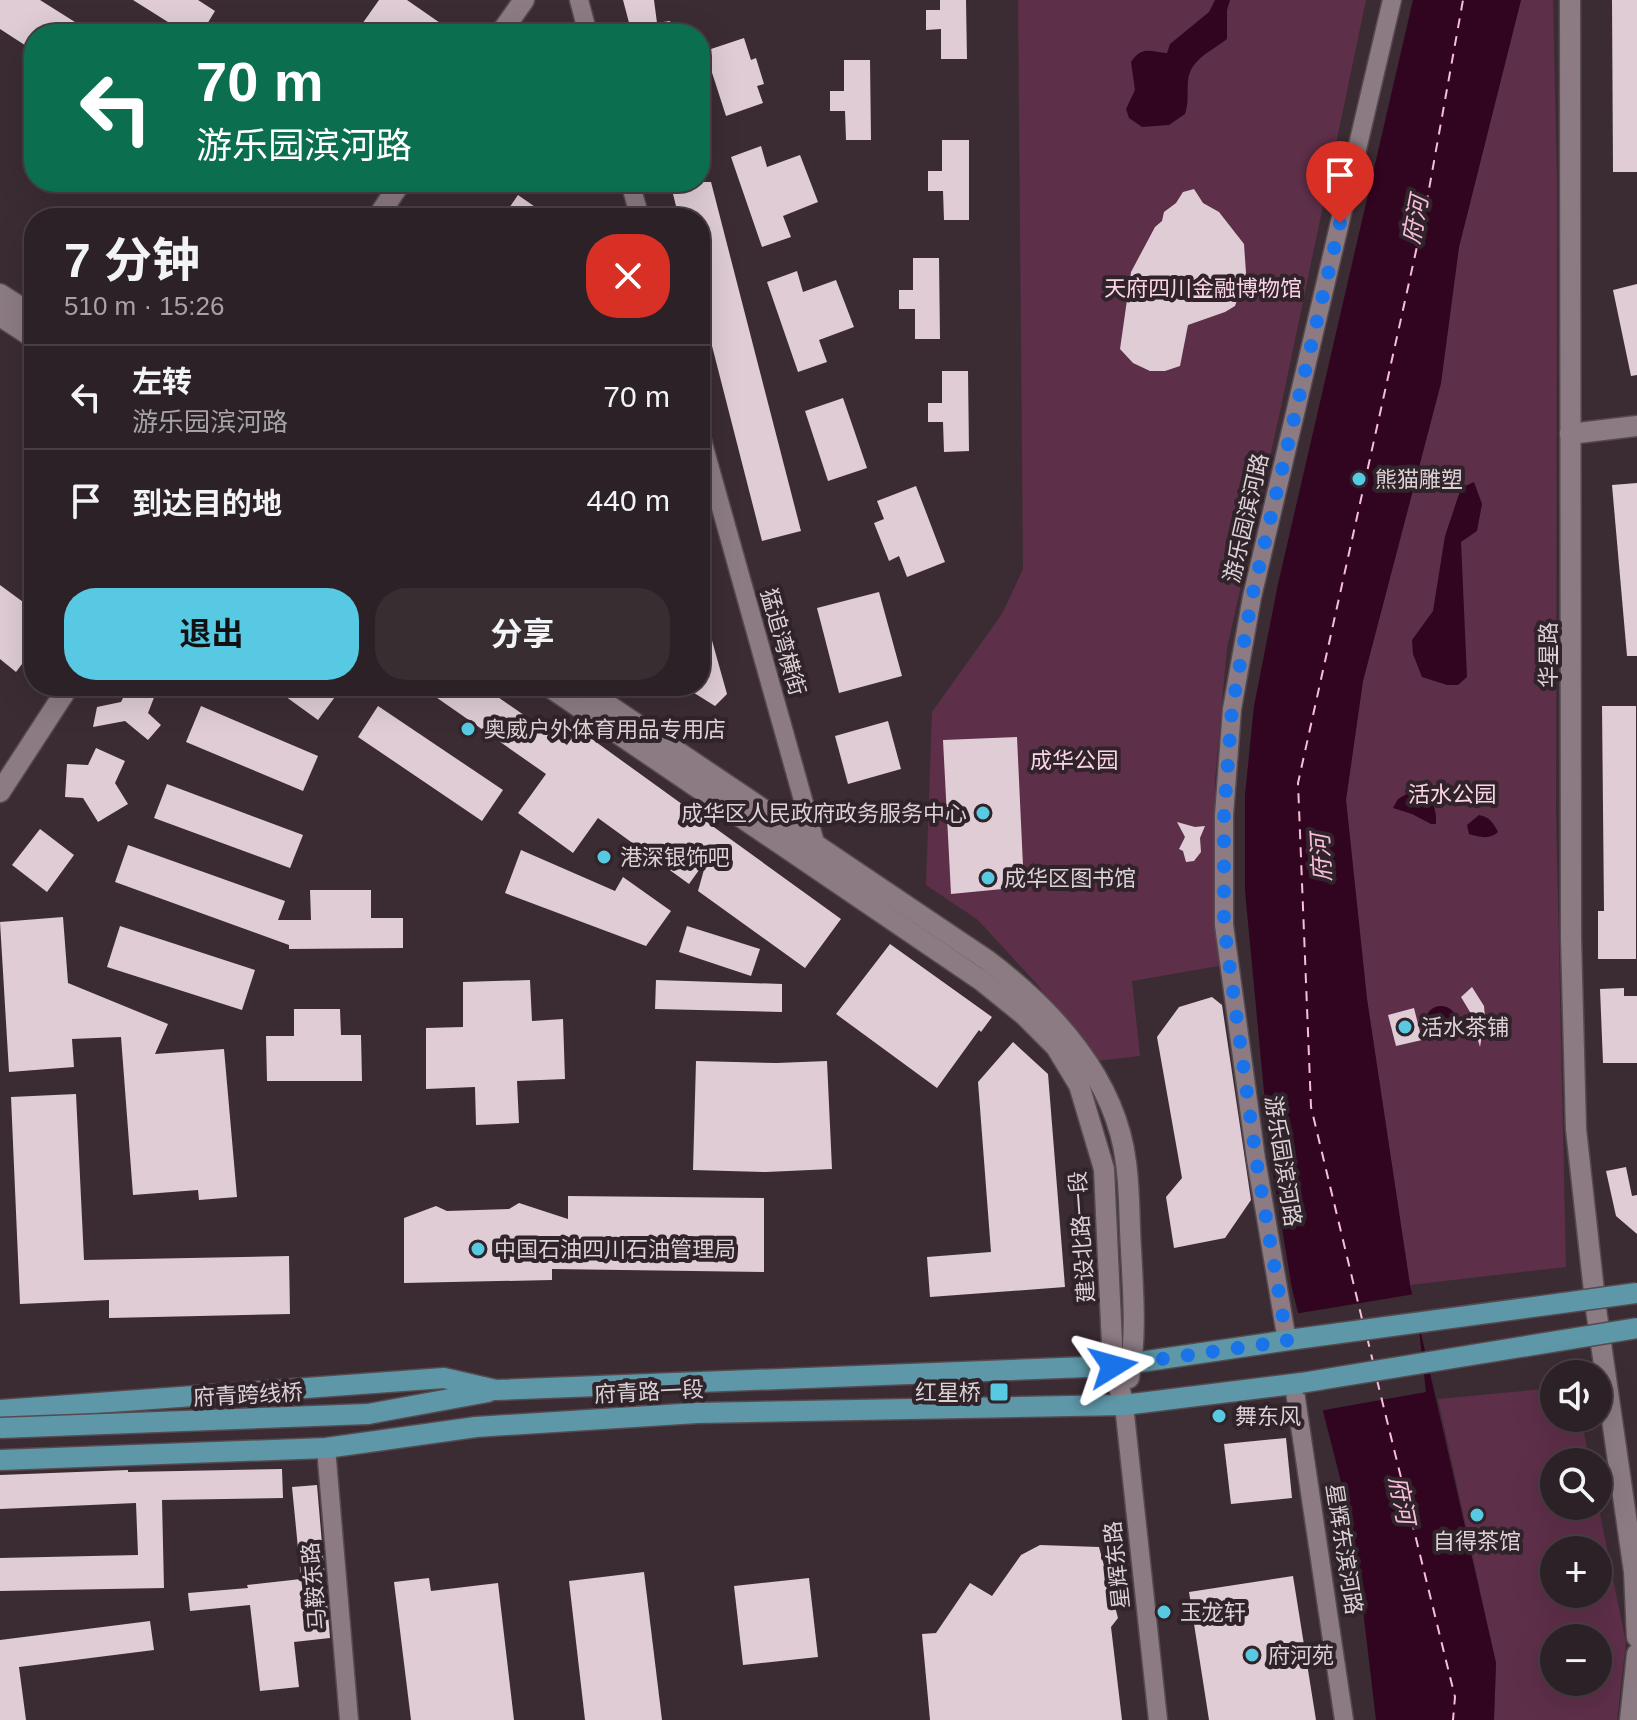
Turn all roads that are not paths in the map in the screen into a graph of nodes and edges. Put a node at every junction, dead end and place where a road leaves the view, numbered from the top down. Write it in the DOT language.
graph roads {
  1 [pos="524,0"];
  2 [pos="579,0"];
  3 [pos="1392,0"];
  4 [pos="1570,0"];
  5 [pos="507,24"];
  6 [pos="585,24"];
  7 [pos="0,294"];
  8 [pos="24,310"];
  9 [pos="0,316"];
  10 [pos="24,332"];
  11 [pos="1637,426"];
  12 [pos="1570,434"];
  13 [pos="710,471"];
  14 [pos="62,696"];
  15 [pos="564,696"];
  16 [pos="594,696"];
  17 [pos="0,792"];
  18 [pos="812,854"];
  19 [pos="1637,1293"];
  20 [pos="1637,1328"];
  21 [pos="1292,1340"];
  22 [pos="1123,1364"];
  23 [pos="1297,1384"];
  24 [pos="496,1390"];
  25 [pos="1124,1405"];
  26 [pos="0,1410"];
  27 [pos="368,1420"];
  28 [pos="476,1427"];
  29 [pos="0,1428"];
  30 [pos="0,1440"];
  31 [pos="326,1448"];
  32 [pos="0,1460"];
  33 [pos="1637,1637"];
  34 [pos="1637,1654"];
  35 [pos="349,1720"];
  36 [pos="1158,1720"];
  37 [pos="1344,1720"];
  38 [pos="1630,1720"];
  1 -- 5 [label="street"];
  2 -- 6 [label="street"];
  3 -- 21 [label="street, 游乐园滨河路"];
  4 -- 12 [label="street, 华星路"];
  7 -- 8 [label="street"];
  9 -- 10 [label="street"];
  11 -- 12 [label="street"];
  12 -- 33 [label="street, 华星路"];
  13 -- 18 [label="street, 猛追湾横街"];
  14 -- 17 [label="street"];
  15 -- 18 [label="street"];
  16 -- 18 [label="street"];
  18 -- 22 [label="street"];
  19 -- 21 [label="main road, bridge"];
  20 -- 23 [label="main road, bridge"];
  21 -- 22 [label="main road, 府青路一段"];
  22 -- 24 [label="main road, 府青路一段"];
  22 -- 25 [label="street"];
  23 -- 25 [label="main road, 府青路一段"];
  23 -- 37 [label="street, 星辉东滨河路"];
  24 -- 26 [label="main road, 府青路一段"];
  24 -- 27 [label="main road, 府青跨线桥"];
  25 -- 28 [label="main road, 府青路一段"];
  25 -- 36 [label="street, 星辉东路"];
  27 -- 28 [label="main road, 府青跨线桥"];
  27 -- 29 [label="main road, 府青跨线桥, bridge"];
  27 -- 30 [label="main road, 府青跨线桥"];
  28 -- 31 [label="main road, 府青路一段"];
  31 -- 32 [label="main road, 府青路一段"];
  31 -- 35 [label="street, 马鞍东路"];
  34 -- 38 [label="street"];
}
